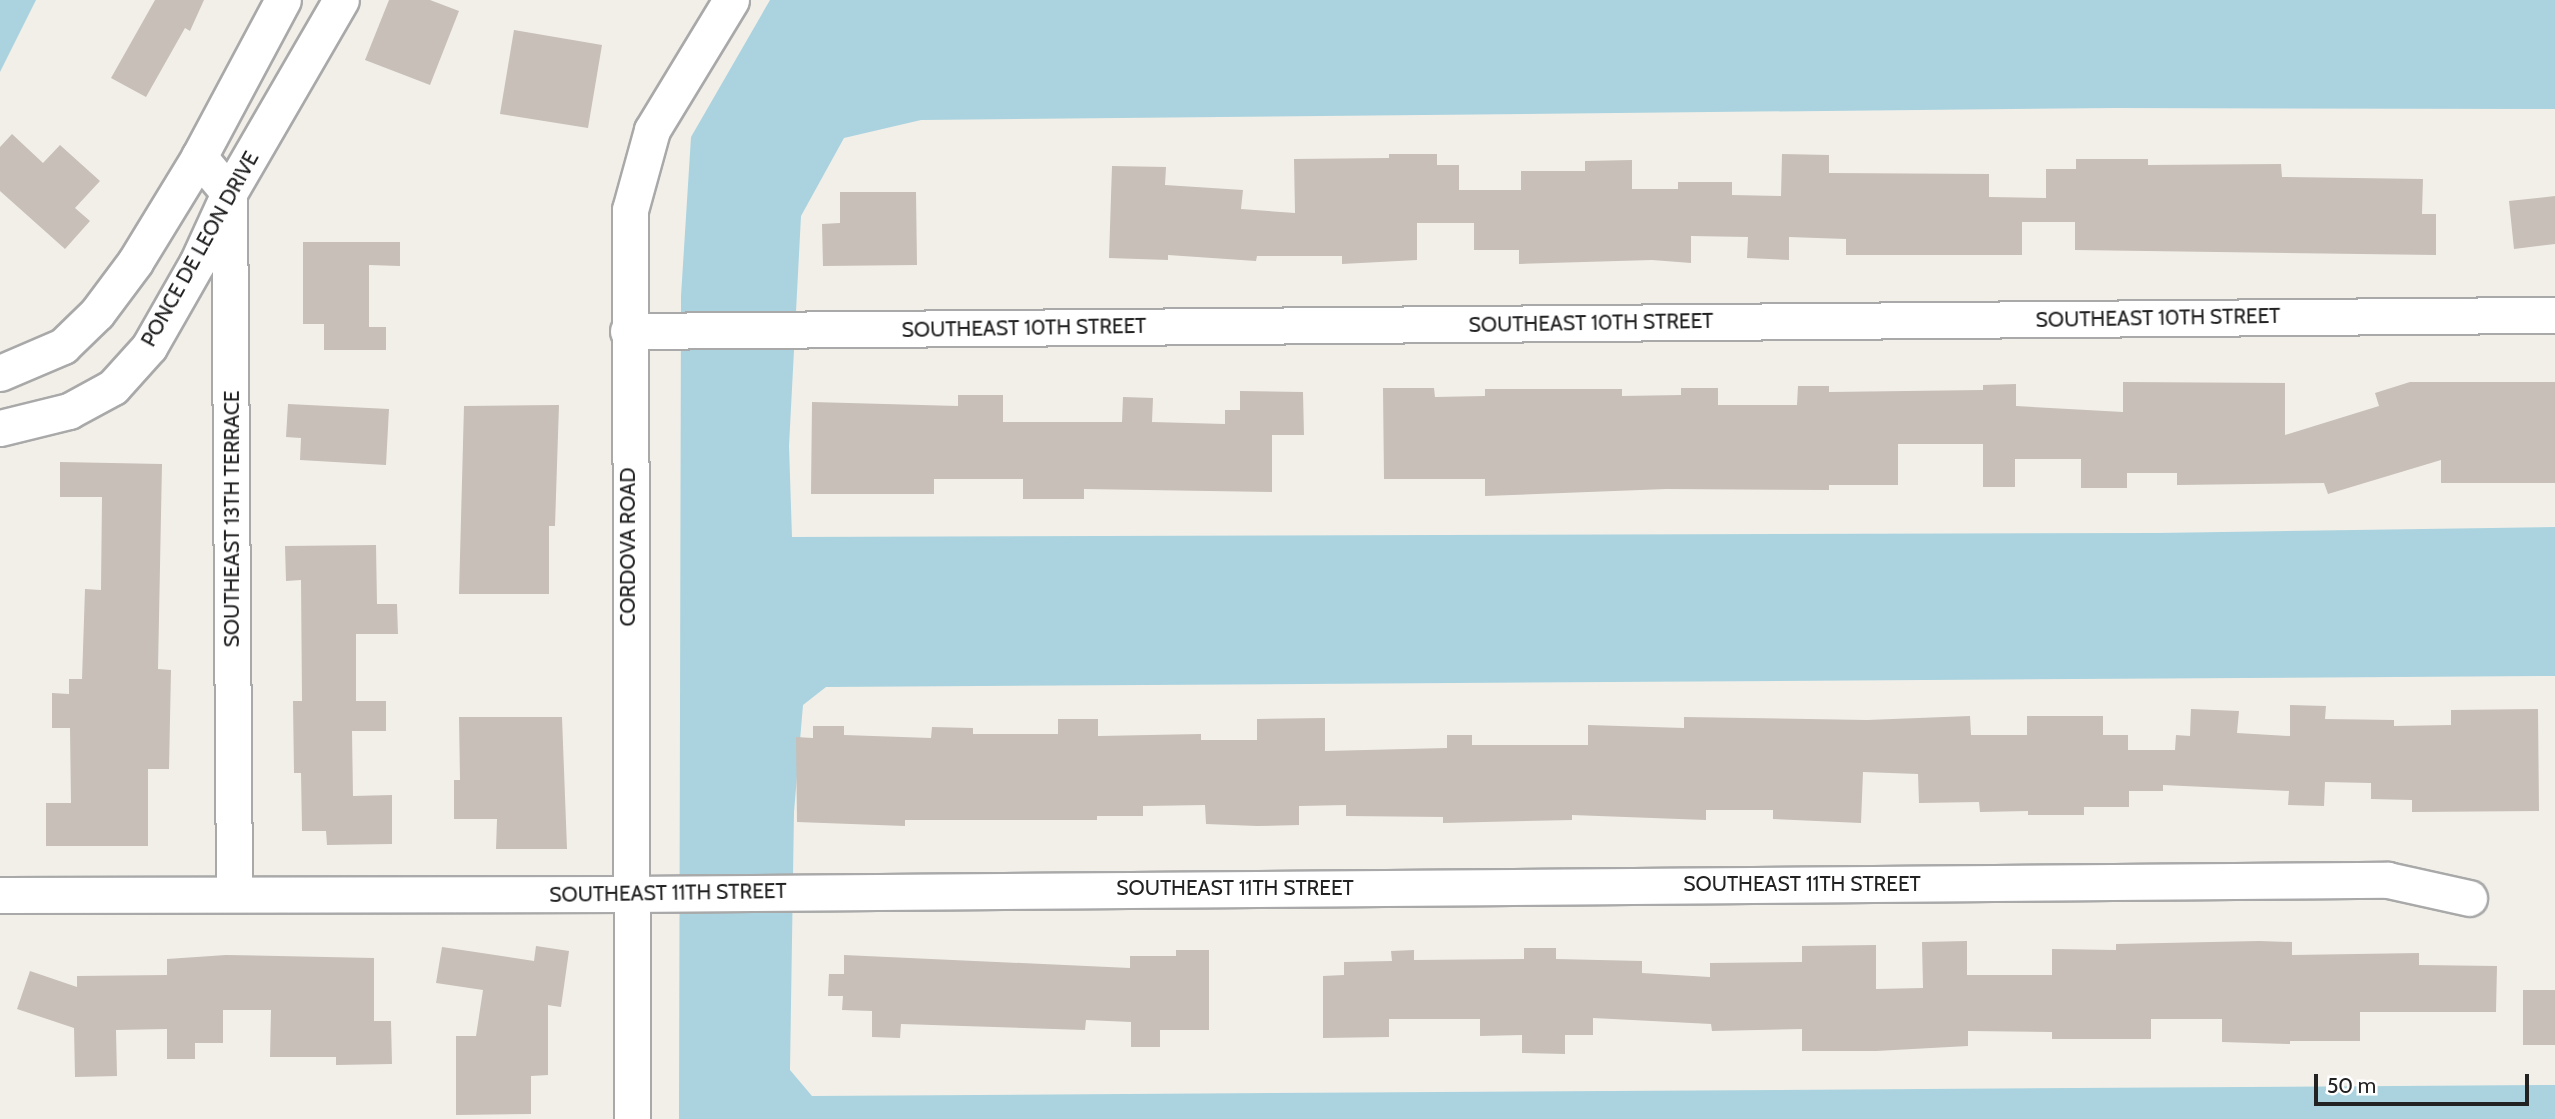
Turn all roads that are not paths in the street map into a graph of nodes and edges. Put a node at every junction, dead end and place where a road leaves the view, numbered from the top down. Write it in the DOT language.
graph roads {
  1 [pos="283,0"];
  2 [pos="341,0"];
  3 [pos="731,0"];
  4 [pos="199,157"];
  5 [pos="229,193"];
  6 [pos="2555,315"];
  7 [pos="628,331"];
  8 [pos="0,373"];
  9 [pos="0,428"];
  10 [pos="234,892"];
  11 [pos="628,894"];
  12 [pos="0,895"];
  13 [pos="2469,898"];
  14 [pos="632,1119"];
  1 -- 4 [label="street"];
  2 -- 5 [label="street, PONCE DE LEON DRIVE"];
  3 -- 7 [label="street, CORDOVA ROAD"];
  4 -- 5 [label="street"];
  4 -- 8 [label="street"];
  5 -- 9 [label="street, PONCE DE LEON DRIVE"];
  5 -- 10 [label="street, SOUTHEAST 13TH TERRACE"];
  6 -- 7 [label="street, SOUTHEAST 10TH STREET"];
  7 -- 11 [label="street, CORDOVA ROAD"];
  10 -- 11 [label="street, SOUTHEAST 11TH STREET"];
  10 -- 12 [label="street, SOUTHEAST 11TH STREET"];
  11 -- 13 [label="street, SOUTHEAST 11TH STREET"];
  11 -- 14 [label="street, CORDOVA ROAD"];
}
